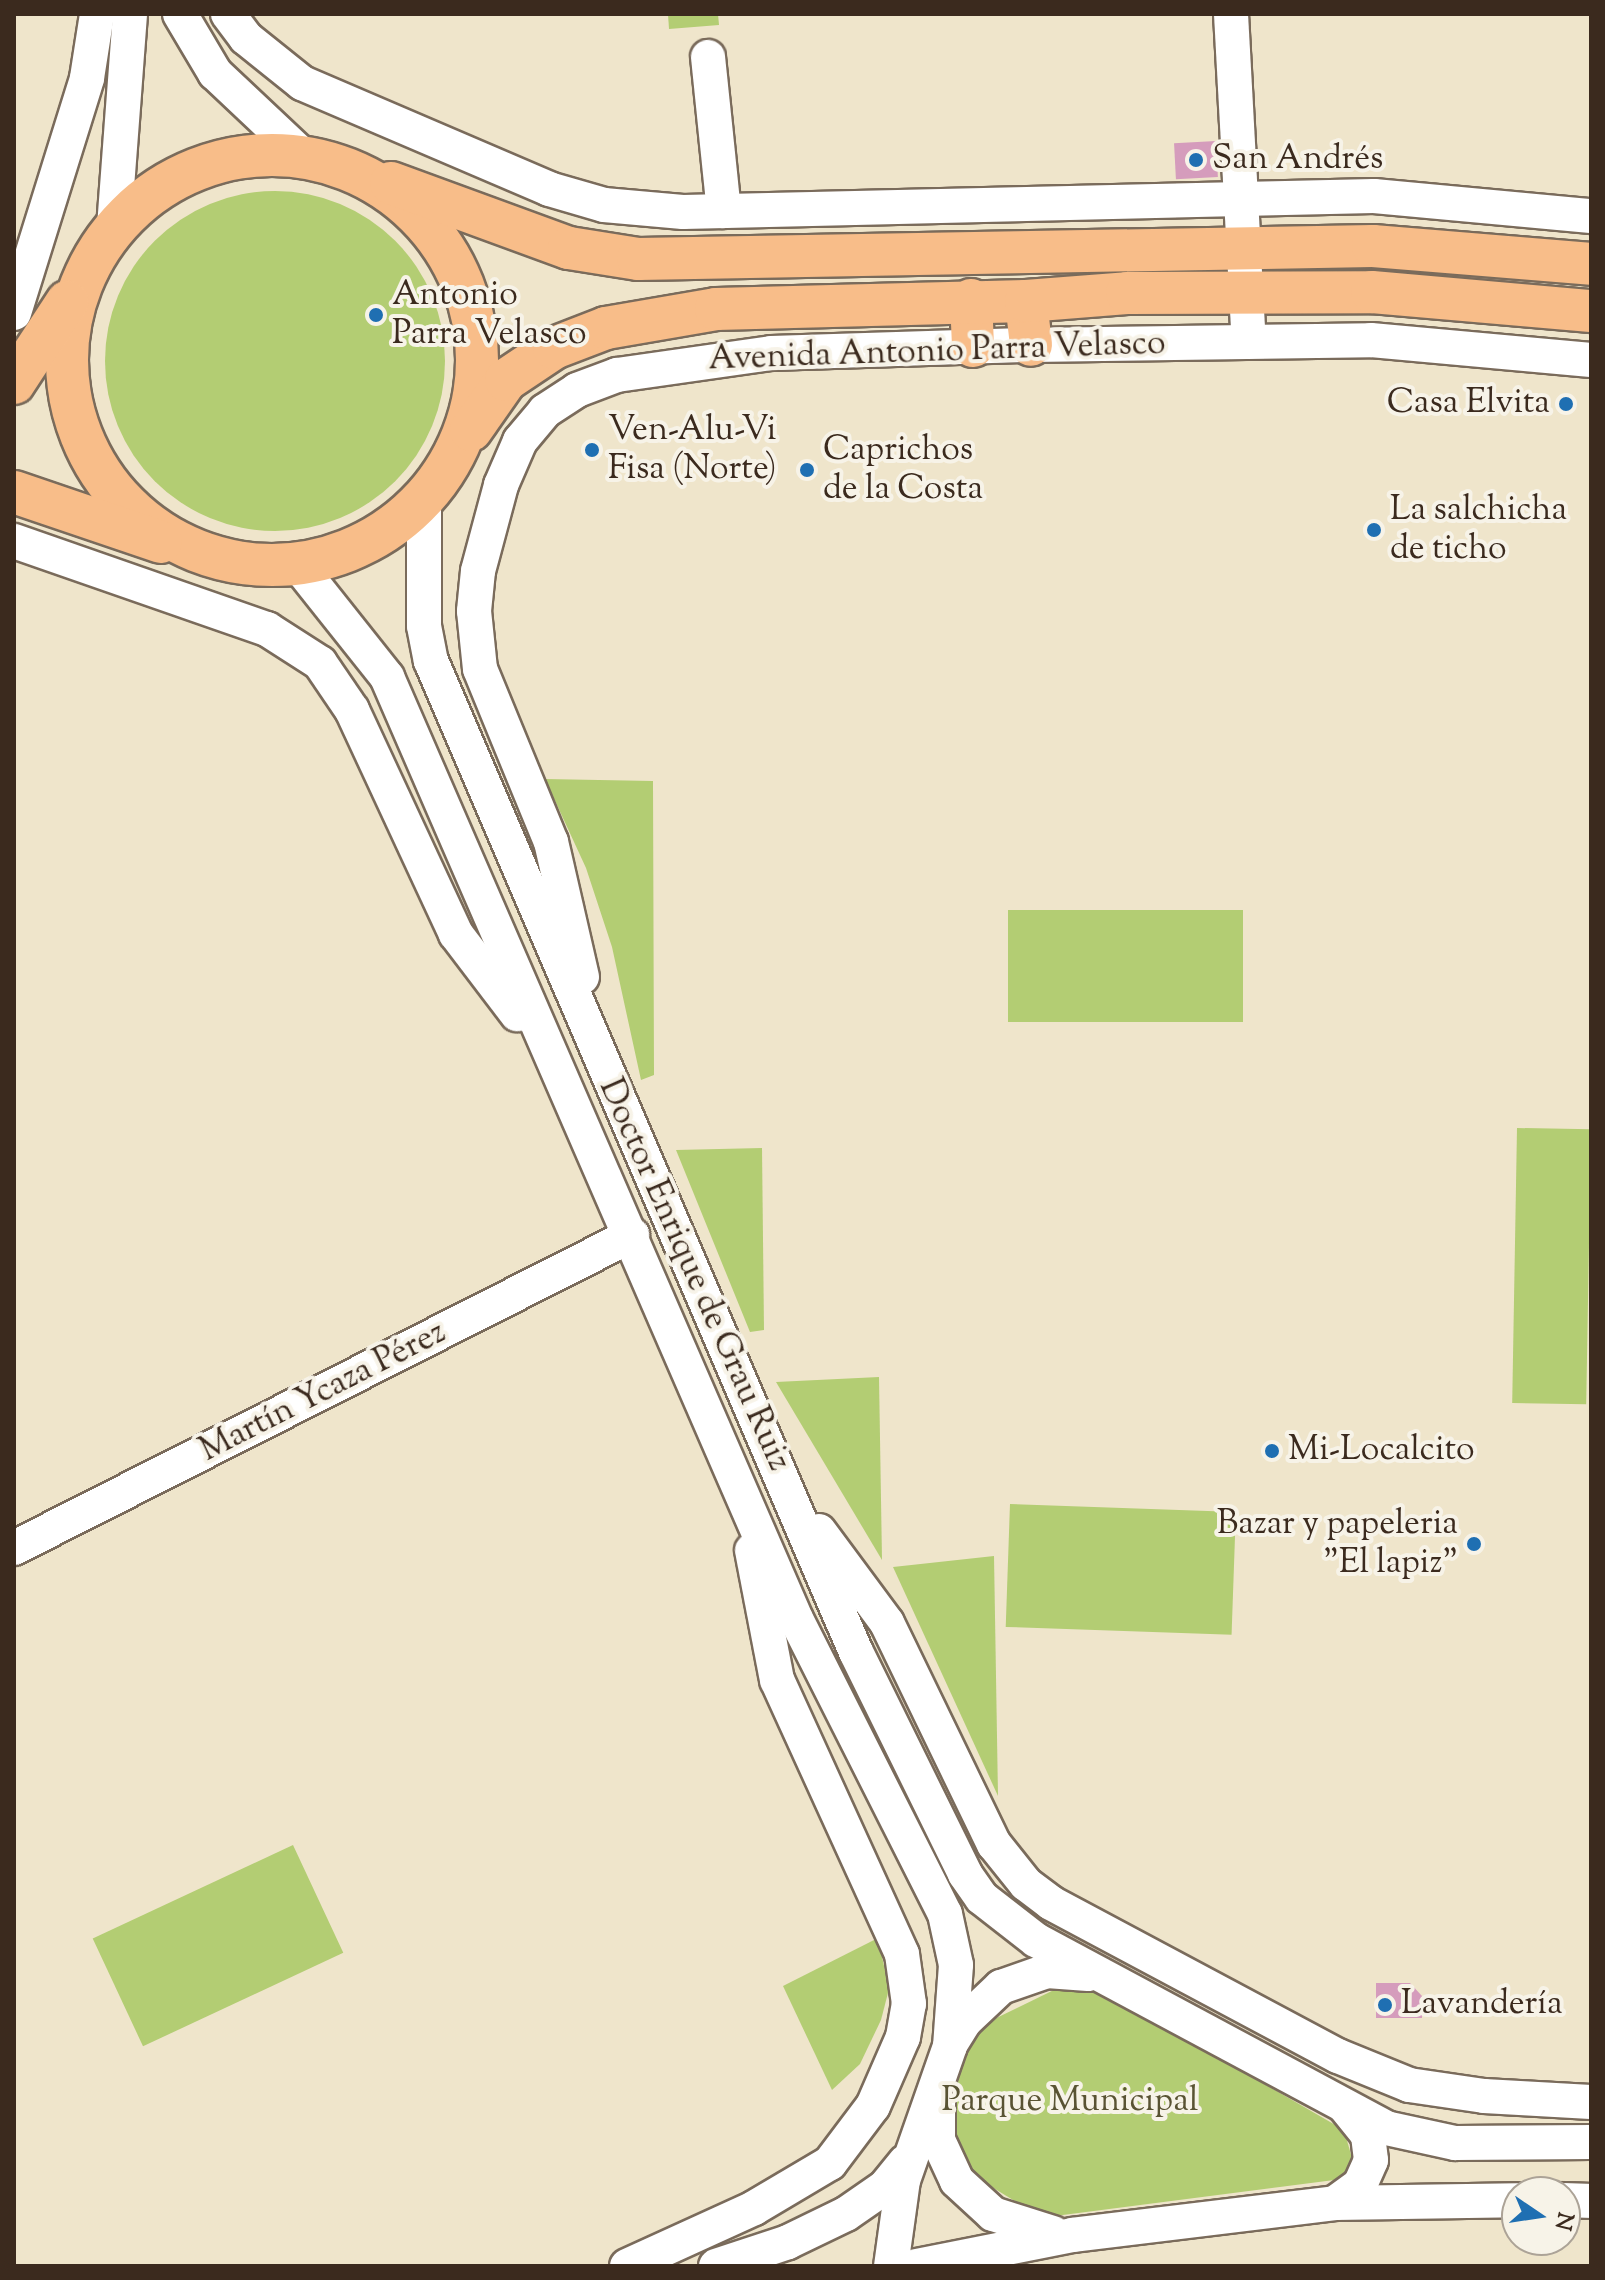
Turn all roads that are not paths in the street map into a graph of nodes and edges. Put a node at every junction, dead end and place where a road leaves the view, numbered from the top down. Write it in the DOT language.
graph roads {
  1 [pos="97,14"];
  2 [pos="130,14"];
  3 [pos="180,14"];
  4 [pos="228,14"];
  5 [pos="1231,14"];
  6 [pos="708,57"];
  7 [pos="301,154"];
  8 [pos="356,170"];
  9 [pos="1242,197"];
  10 [pos="724,211"];
  11 [pos="1591,216"];
  12 [pos="114,227"];
  13 [pos="1244,246"];
  14 [pos="1591,264"];
  15 [pos="88,267"];
  16 [pos="1247,293"];
  17 [pos="971,300"];
  18 [pos="1026,301"];
  19 [pos="1591,311"];
  20 [pos="14,313"];
  21 [pos="1249,342"];
  22 [pos="1031,345"];
  23 [pos="973,346"];
  24 [pos="1591,360"];
  25 [pos="14,383"];
  26 [pos="435,482"];
  27 [pos="14,492"];
  28 [pos="14,541"];
  29 [pos="203,555"];
  30 [pos="298,565"];
  31 [pos="547,1055"];
  32 [pos="599,1059"];
  33 [pos="632,1235"];
  34 [pos="787,1488"];
  35 [pos="740,1490"];
  36 [pos="14,1548"];
  37 [pos="1104,1978"];
  38 [pos="950,2046"];
  39 [pos="940,2082"];
  40 [pos="1591,2102"];
  41 [pos="1345,2107"];
  42 [pos="921,2134"];
  43 [pos="1591,2142"];
  44 [pos="1501,2200"];
  45 [pos="1335,2203"];
  46 [pos="1072,2235"];
  47 [pos="1003,2246"];
  48 [pos="627,2266"];
  49 [pos="716,2266"];
  50 [pos="891,2266"];
  51 [pos="916,2266"];
  52 [pos="975,2266"];
  1 -- 20 [label="street"];
  2 -- 12 [label="street"];
  3 -- 7 [label="street"];
  4 -- 10 [label="street"];
  5 -- 9 [label="street"];
  6 -- 10 [label="street"];
  7 -- 8 [label="main road"];
  7 -- 12 [label="main road"];
  8 -- 13 [label="main road"];
  8 -- 26 [label="main road"];
  9 -- 10 [label="street"];
  9 -- 11 [label="street"];
  9 -- 13 [label="street"];
  12 -- 15 [label="main road"];
  13 -- 14 [label="main road"];
  13 -- 16 [label="street"];
  15 -- 25 [label="main road"];
  15 -- 29 [label="main road"];
  16 -- 18 [label="main road, Avenida Antonio Parra Velasco"];
  16 -- 19 [label="main road, Avenida Antonio Parra Velasco"];
  16 -- 21 [label="street"];
  17 -- 18 [label="main road, Avenida Antonio Parra Velasco"];
  17 -- 23 [label="main road"];
  17 -- 26 [label="main road, Avenida Antonio Parra Velasco"];
  18 -- 22 [label="main road"];
  21 -- 22 [label="street, Avenida Antonio Parra Velasco"];
  21 -- 24 [label="street, Avenida Antonio Parra Velasco"];
  22 -- 23 [label="street, Avenida Antonio Parra Velasco"];
  23 -- 32 [label="street, Avenida Antonio Parra Velasco"];
  26 -- 30 [label="main road"];
  26 -- 32 [label="street, Doctor Enrique de Grau Ruiz"];
  27 -- 29 [label="main road"];
  28 -- 31 [label="street"];
  29 -- 30 [label="main road"];
  30 -- 31 [label="street, Doctor Enrique de Grau Ruiz"];
  31 -- 33 [label="street, Doctor Enrique de Grau Ruiz"];
  32 -- 34 [label="street, Doctor Enrique de Grau Ruiz"];
  33 -- 35 [label="street, Doctor Enrique de Grau Ruiz"];
  33 -- 36 [label="street, Martín Ycaza Pérez"];
  34 -- 37 [label="street, Doctor Enrique de Grau Ruiz"];
  34 -- 40 [label="street"];
  35 -- 38 [label="street, Doctor Enrique de Grau Ruiz"];
  35 -- 48 [label="street, Doctor Enrique de Grau Ruiz"];
  37 -- 38 [label="street"];
  37 -- 41 [label="street, Doctor Enrique de Grau Ruiz"];
  38 -- 39 [label="street, Doctor Enrique de Grau Ruiz"];
  39 -- 42 [label="street, Doctor Enrique de Grau Ruiz"];
  39 -- 46 [label="street"];
  41 -- 43 [label="street, Doctor Enrique de Grau Ruiz"];
  41 -- 45 [label="street"];
  42 -- 49 [label="street"];
  42 -- 50 [label="street, Doctor Enrique de Grau Ruiz"];
  44 -- 45 [label="street"];
  45 -- 46 [label="street"];
  46 -- 47 [label="street"];
  47 -- 51 [label="street"];
  47 -- 52 [label="street"];
}
